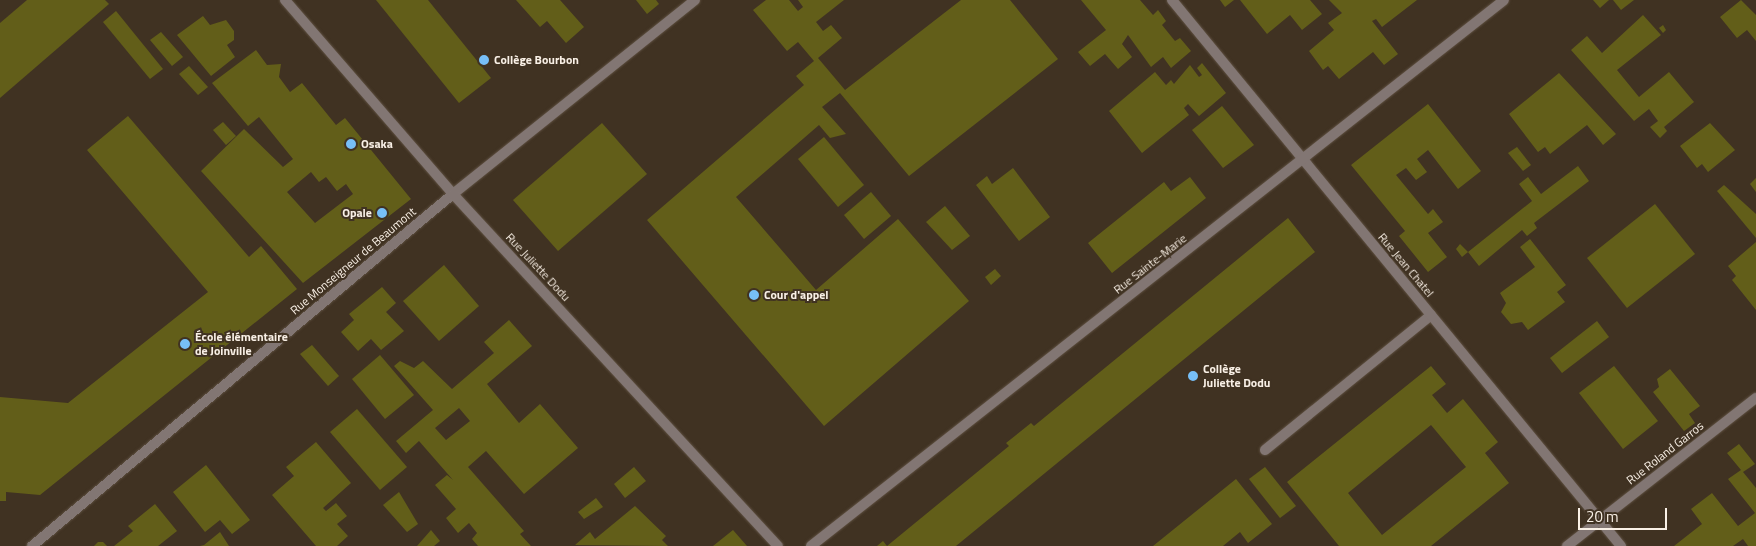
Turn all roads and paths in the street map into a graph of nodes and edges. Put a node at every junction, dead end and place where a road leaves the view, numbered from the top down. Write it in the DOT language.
graph roads {
  1 [pos="285,0"];
  2 [pos="695,0"];
  3 [pos="1172,0"];
  4 [pos="1504,0"];
  5 [pos="1302,160"];
  6 [pos="452,194"];
  7 [pos="1431,315"];
  8 [pos="1756,398"];
  9 [pos="1265,450"];
  10 [pos="1600,519"];
  11 [pos="32,546"];
  12 [pos="778,546"];
  13 [pos="811,546"];
  14 [pos="1567,546"];
  15 [pos="1621,546"];
  1 -- 6 [label="street, Rue Juliette Dodu"];
  2 -- 6 [label="street, Rue Monseigneur de Beaumont"];
  3 -- 5 [label="street, Rue Jean Chatel"];
  4 -- 5 [label="street, Rue Sainte-Marie"];
  5 -- 7 [label="street, Rue Jean Chatel"];
  5 -- 13 [label="street, Rue Sainte-Marie"];
  6 -- 11 [label="street, Rue Monseigneur de Beaumont"];
  6 -- 12 [label="street, Rue Juliette Dodu"];
  7 -- 9 [label="street"];
  7 -- 10 [label="street, Rue Jean Chatel"];
  8 -- 10 [label="street, Rue Roland Garros"];
  10 -- 14 [label="street, Rue Roland Garros"];
  10 -- 15 [label="street, Rue Jean Chatel"];
}
